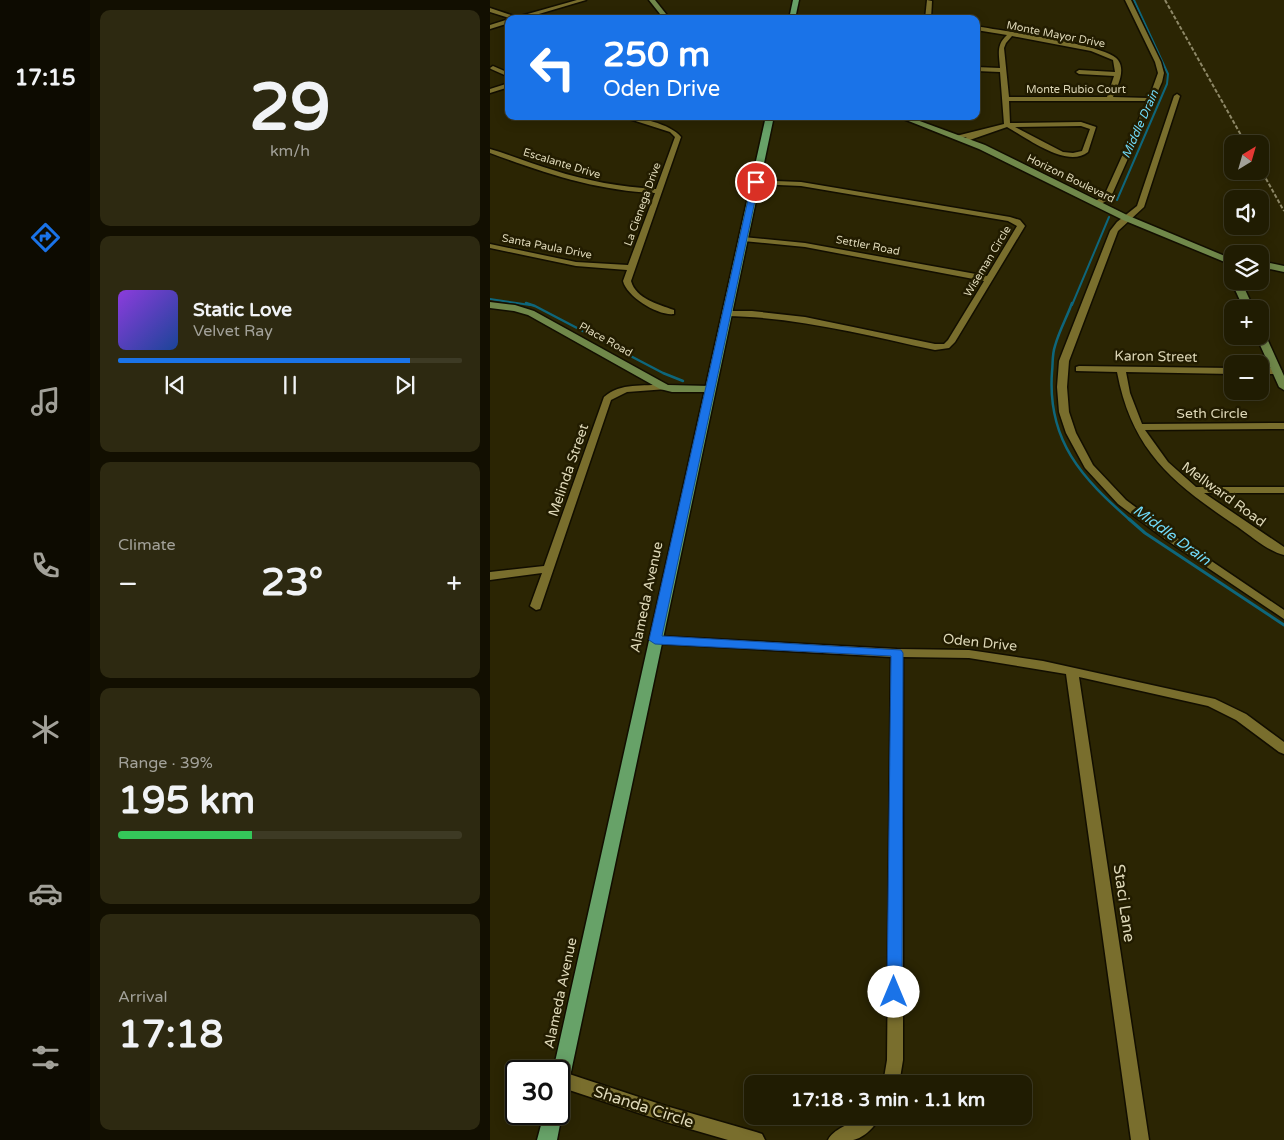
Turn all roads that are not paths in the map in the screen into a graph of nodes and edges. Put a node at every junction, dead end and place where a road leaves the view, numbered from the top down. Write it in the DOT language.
graph roads {
  1 [pos="583,0"];
  2 [pos="652,0"];
  3 [pos="796,0"];
  4 [pos="1128,0"];
  5 [pos="929,1"];
  6 [pos="490,10"];
  7 [pos="505,15"];
  8 [pos="530,15"];
  9 [pos="664,15"];
  10 [pos="793,15"];
  11 [pos="928,15"];
  12 [pos="505,22"];
  13 [pos="490,27"];
  14 [pos="980,29"];
  15 [pos="1010,35"];
  16 [pos="493,68"];
  17 [pos="980,69"];
  18 [pos="1003,70"];
  19 [pos="1080,72"];
  20 [pos="505,73"];
  21 [pos="1117,74"];
  22 [pos="505,86"];
  23 [pos="490,91"];
  24 [pos="1176,96"];
  25 [pos="1006,99"];
  26 [pos="1109,99"];
  27 [pos="1146,99"];
  28 [pos="636,120"];
  29 [pos="769,120"];
  30 [pos="912,120"];
  31 [pos="925,120"];
  32 [pos="1006,125"];
  33 [pos="965,137"];
  34 [pos="490,151"];
  35 [pos="756,182"];
  36 [pos="658,191"];
  37 [pos="1099,202"];
  38 [pos="1130,216"];
  39 [pos="743,240"];
  40 [pos="490,246"];
  41 [pos="1224,253"];
  42 [pos="1224,259"];
  43 [pos="1269,266"];
  44 [pos="630,268"];
  45 [pos="1284,269"];
  46 [pos="1269,272"];
  47 [pos="1284,275"];
  48 [pos="989,279"];
  49 [pos="490,305"];
  50 [pos="671,312"];
  51 [pos="726,313"];
  52 [pos="1265,345"];
  53 [pos="1079,369"];
  54 [pos="1121,370"];
  55 [pos="1224,371"];
  56 [pos="1269,371"];
  57 [pos="1276,371"];
  58 [pos="664,387"];
  59 [pos="1284,387"];
  60 [pos="710,389"];
  61 [pos="1284,426"];
  62 [pos="1139,427"];
  63 [pos="1192,490"];
  64 [pos="1284,490"];
  65 [pos="1284,552"];
  66 [pos="549,569"];
  67 [pos="490,576"];
  68 [pos="536,606"];
  69 [pos="1284,615"];
  70 [pos="655,640"];
  71 [pos="897,653"];
  72 [pos="1072,672"];
  73 [pos="1284,749"];
  74 [pos="565,1060"];
  75 [pos="892,1075"];
  76 [pos="570,1086"];
  77 [pos="550,1125"];
  78 [pos="862,1125"];
  79 [pos="547,1140"];
  80 [pos="756,1140"];
  81 [pos="836,1140"];
  82 [pos="1140,1140"];
  1 -- 8 [label="street"];
  2 -- 9 [label="main road"];
  3 -- 10 [label="main road"];
  4 -- 37 [label="street"];
  5 -- 11 [label="street"];
  6 -- 7 [label="street"];
  12 -- 13 [label="street"];
  14 -- 15 [label="street, Monte Mayor Drive"];
  15 -- 18 [label="street"];
  15 -- 21 [label="street, Monte Mayor Drive"];
  16 -- 20 [label="street"];
  17 -- 18 [label="street"];
  18 -- 25 [label="street"];
  19 -- 21 [label="street"];
  21 -- 26 [label="street"];
  22 -- 23 [label="street"];
  24 -- 38 [label="street"];
  25 -- 26 [label="street, Monte Rubio Court"];
  25 -- 32 [label="street"];
  26 -- 27 [label="street, Monte Rubio Court"];
  28 -- 36 [label="street, La Cienega Drive"];
  29 -- 35 [label="main road, Alameda Avenue"];
  30 -- 33 [label="main road, Horizon Boulevard"];
  31 -- 33 [label="main road, Horizon Boulevard"];
  32 -- 32 [label="street"];
  32 -- 33 [label="street"];
  33 -- 37 [label="main road, Horizon Boulevard"];
  34 -- 36 [label="street, Escalante Drive"];
  35 -- 39 [label="main road, Alameda Avenue"];
  35 -- 48 [label="street, Wiseman Circle"];
  36 -- 44 [label="street, La Cienega Drive"];
  37 -- 38 [label="main road, Horizon Boulevard"];
  38 -- 41 [label="main road, Horizon Boulevard"];
  38 -- 42 [label="main road, Horizon Boulevard"];
  38 -- 69 [label="street"];
  39 -- 48 [label="street, Settler Road"];
  39 -- 51 [label="main road, Alameda Avenue"];
  40 -- 44 [label="street, Santa Paula Drive"];
  43 -- 45 [label="main road"];
  44 -- 50 [label="street, La Cienega Drive"];
  46 -- 47 [label="main road"];
  48 -- 51 [label="street, Wiseman Circle"];
  49 -- 58 [label="main road, Place Road"];
  51 -- 60 [label="main road, Alameda Avenue"];
  52 -- 57 [label="main road"];
  53 -- 54 [label="street, Karon Street"];
  54 -- 55 [label="street, Karon Street"];
  54 -- 62 [label="street, Mellward Road"];
  56 -- 57 [label="street"];
  57 -- 59 [label="main road"];
  58 -- 60 [label="main road, Place Road"];
  58 -- 66 [label="street, Melinda Street"];
  60 -- 70 [label="main road, Alameda Avenue"];
  61 -- 62 [label="street, Seth Circle"];
  62 -- 63 [label="street, Mellward Road"];
  63 -- 64 [label="street"];
  63 -- 65 [label="street, Mellward Road"];
  66 -- 67 [label="street"];
  66 -- 68 [label="street, Melinda Street"];
  70 -- 71 [label="street, Oden Drive"];
  70 -- 74 [label="main road, Alameda Avenue"];
  71 -- 72 [label="street, Oden Drive"];
  71 -- 75 [label="street"];
  72 -- 73 [label="street, Oden Drive"];
  72 -- 82 [label="street, Staci Lane"];
  76 -- 80 [label="street, Shanda Circle"];
  77 -- 79 [label="main road"];
  78 -- 81 [label="street"];
}
